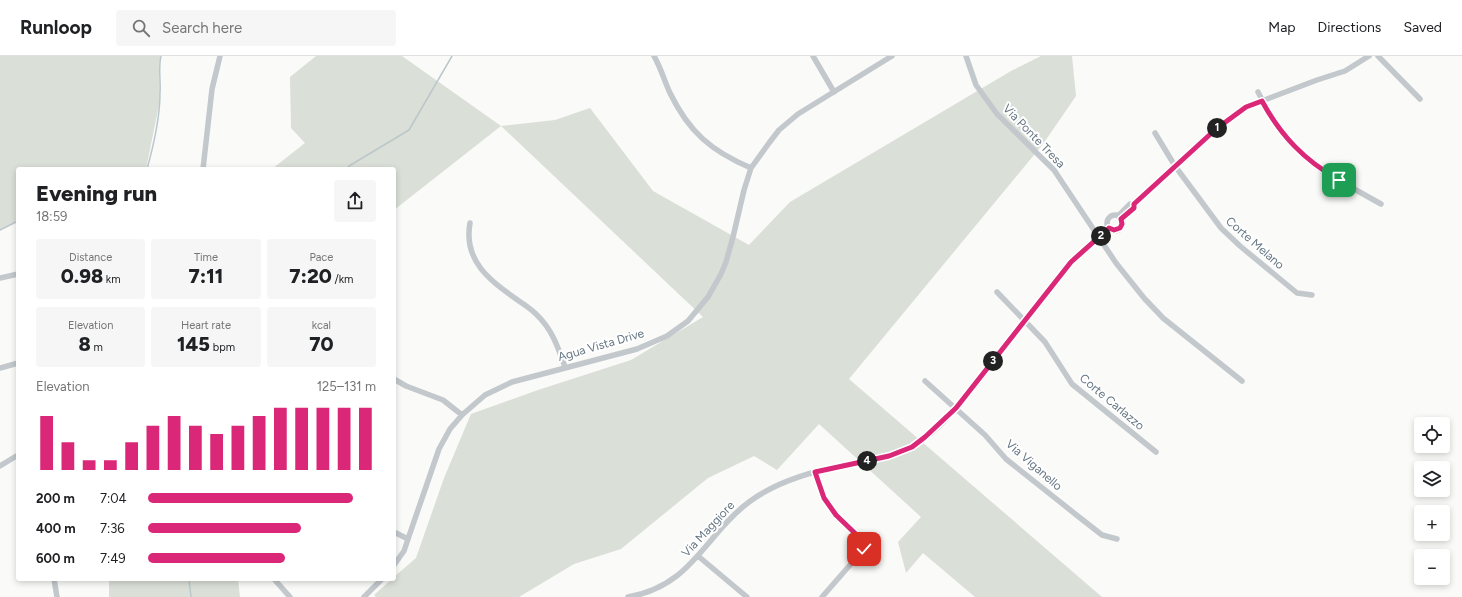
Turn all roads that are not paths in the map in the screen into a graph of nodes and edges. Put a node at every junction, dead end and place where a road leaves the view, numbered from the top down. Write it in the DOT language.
graph roads {
  1 [pos="220,56"];
  2 [pos="654,56"];
  3 [pos="813,56"];
  4 [pos="892,56"];
  5 [pos="966,56"];
  6 [pos="1369,56"];
  7 [pos="1378,56"];
  8 [pos="834,92"];
  9 [pos="1258,92"];
  10 [pos="1420,99"];
  11 [pos="1262,101"];
  12 [pos="1155,133"];
  13 [pos="1175,166"];
  14 [pos="203,167"];
  15 [pos="752,168"];
  16 [pos="1381,204"];
  17 [pos="1120,217"];
  18 [pos="470,223"];
  19 [pos="1109,228"];
  20 [pos="1099,239"];
  21 [pos="16,274"];
  22 [pos="0,278"];
  23 [pos="997,292"];
  24 [pos="1312,295"];
  25 [pos="1024,322"];
  26 [pos="16,364"];
  27 [pos="565,367"];
  28 [pos="0,368"];
  29 [pos="396,380"];
  30 [pos="1242,381"];
  31 [pos="925,382"];
  32 [pos="956,408"];
  33 [pos="462,415"];
  34 [pos="1156,452"];
  35 [pos="16,456"];
  36 [pos="0,466"];
  37 [pos="815,472"];
  38 [pos="396,533"];
  39 [pos="1117,538"];
  40 [pos="408,539"];
  41 [pos="698,556"];
  42 [pos="396,562"];
  43 [pos="54,581"];
  44 [pos="276,581"];
  45 [pos="380,581"];
  46 [pos="57,597"];
  47 [pos="290,597"];
  48 [pos="364,597"];
  49 [pos="628,597"];
  50 [pos="747,597"];
  51 [pos="822,597"];
  1 -- 14 [label="street"];
  2 -- 15 [label="street"];
  3 -- 8 [label="street"];
  4 -- 8 [label="street, Agua Vista Drive"];
  5 -- 20 [label="street, Via Ponte Tresa"];
  6 -- 11 [label="street"];
  7 -- 10 [label="street"];
  8 -- 15 [label="street, Agua Vista Drive"];
  9 -- 11 [label="street"];
  11 -- 13 [label="street"];
  11 -- 16 [label="street"];
  12 -- 13 [label="street, Corte Melano"];
  13 -- 17 [label="street"];
  13 -- 24 [label="street, Corte Melano"];
  15 -- 27 [label="street, Agua Vista Drive"];
  17 -- 19 [label="street"];
  17 -- 19 [label="street"];
  18 -- 27 [label="street"];
  19 -- 20 [label="street, Via Maggiore"];
  20 -- 25 [label="street, Via Maggiore"];
  20 -- 30 [label="street, Via Ponte Tresa"];
  21 -- 22 [label="street"];
  23 -- 25 [label="street, Corte Carlazzo"];
  25 -- 32 [label="street, Via Maggiore"];
  25 -- 34 [label="street, Corte Carlazzo"];
  26 -- 28 [label="street"];
  27 -- 33 [label="street, Agua Vista Drive"];
  29 -- 33 [label="street"];
  31 -- 32 [label="street, Via Viganello"];
  32 -- 37 [label="street, Via Maggiore"];
  32 -- 39 [label="street, Via Viganello"];
  33 -- 40 [label="street, Agua Vista Drive"];
  35 -- 36 [label="street"];
  37 -- 41 [label="street, Via Maggiore"];
  37 -- 51 [label="street"];
  38 -- 40 [label="street"];
  40 -- 42 [label="street, Agua Vista Drive"];
  41 -- 49 [label="street, Via Maggiore"];
  41 -- 50 [label="street"];
  43 -- 46 [label="street"];
  44 -- 47 [label="street"];
  45 -- 48 [label="street"];
}
